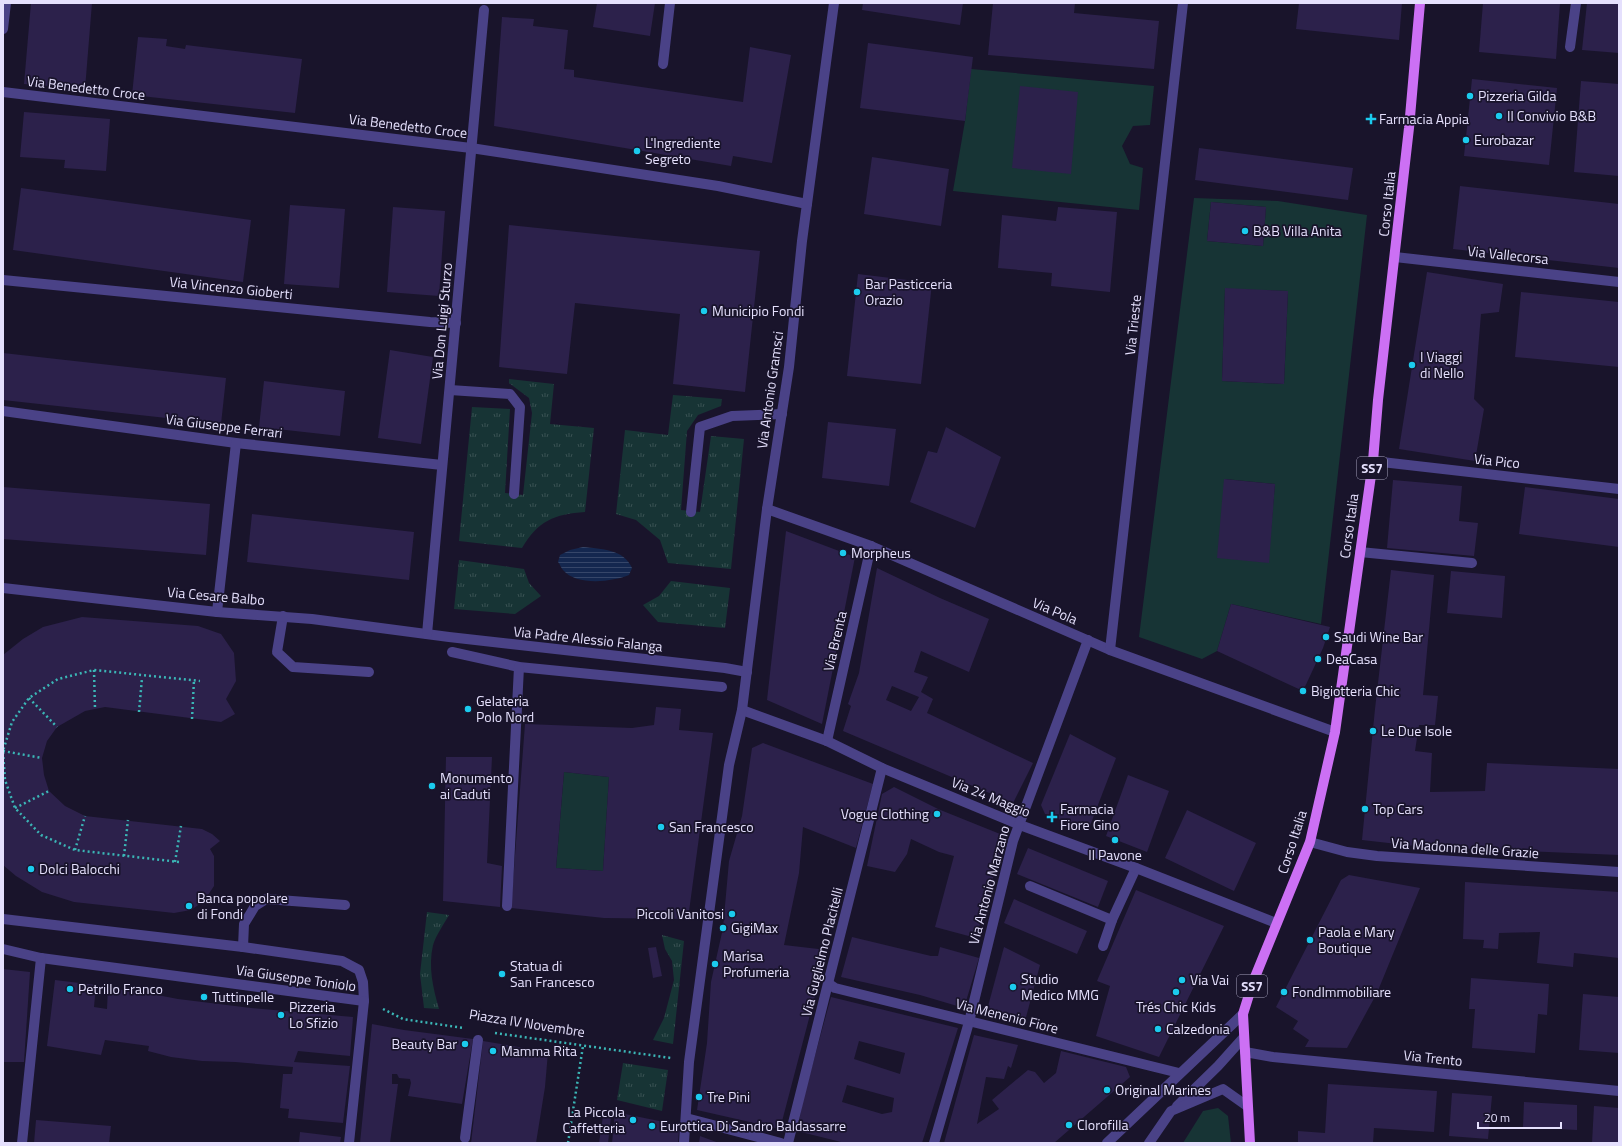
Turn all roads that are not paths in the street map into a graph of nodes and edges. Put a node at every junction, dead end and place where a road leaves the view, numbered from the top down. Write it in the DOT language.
graph roads {
  1 [pos="6,3"];
  2 [pos="670,3"];
  3 [pos="834,3"];
  4 [pos="1183,3"];
  5 [pos="1420,3"];
  6 [pos="1576,3"];
  7 [pos="483,6"];
  8 [pos="3,29"];
  9 [pos="1570,47"];
  10 [pos="663,64"];
  11 [pos="3,92"];
  12 [pos="470,148"];
  13 [pos="807,204"];
  14 [pos="1395,257"];
  15 [pos="3,280"];
  16 [pos="1619,282"];
  17 [pos="456,323"];
  18 [pos="450,390"];
  19 [pos="3,411"];
  20 [pos="782,414"];
  21 [pos="236,442"];
  22 [pos="1373,461"];
  23 [pos="442,465"];
  24 [pos="1619,489"];
  25 [pos="514,494"];
  26 [pos="767,509"];
  27 [pos="691,512"];
  28 [pos="871,546"];
  29 [pos="1360,552"];
  30 [pos="1472,563"];
  31 [pos="3,588"];
  32 [pos="217,612"];
  33 [pos="283,616"];
  34 [pos="427,634"];
  35 [pos="1088,640"];
  36 [pos="1110,650"];
  37 [pos="452,652"];
  38 [pos="519,667"];
  39 [pos="368,672"];
  40 [pos="747,672"];
  41 [pos="722,686"];
  42 [pos="742,710"];
  43 [pos="1335,732"];
  44 [pos="827,741"];
  45 [pos="882,768"];
  46 [pos="1020,825"];
  47 [pos="1310,842"];
  48 [pos="1136,868"];
  49 [pos="1619,872"];
  50 [pos="1030,886"];
  51 [pos="345,905"];
  52 [pos="507,906"];
  53 [pos="3,919"];
  54 [pos="1112,920"];
  55 [pos="1276,923"];
  56 [pos="1103,946"];
  57 [pos="243,947"];
  58 [pos="3,949"];
  59 [pos="41,958"];
  60 [pos="829,984"];
  61 [pos="364,1001"];
  62 [pos="1243,1014"];
  63 [pos="969,1022"];
  64 [pos="1244,1037"];
  65 [pos="478,1040"];
  66 [pos="1245,1052"];
  67 [pos="1179,1073"];
  68 [pos="1619,1091"];
  69 [pos="1247,1106"];
  70 [pos="1171,1111"];
  71 [pos="686,1118"];
  72 [pos="465,1138"];
  73 [pos="1109,1142"];
  74 [pos="22,1143"];
  75 [pos="349,1143"];
  76 [pos="684,1143"];
  77 [pos="781,1143"];
  78 [pos="788,1143"];
  79 [pos="934,1143"];
  80 [pos="1149,1143"];
  81 [pos="1250,1143"];
  1 -- 8 [label="street"];
  2 -- 10 [label="street"];
  3 -- 13 [label="street, Via Antonio Gramsci"];
  4 -- 36 [label="street, Via Trieste"];
  5 -- 14 [label="main road, Corso Italia / SS7"];
  6 -- 9 [label="street"];
  7 -- 12 [label="street, Via Don Luigi Sturzo"];
  11 -- 12 [label="street, Via Benedetto Croce"];
  12 -- 13 [label="street, Via Benedetto Croce"];
  12 -- 17 [label="street, Via Don Luigi Sturzo"];
  13 -- 20 [label="street, Via Antonio Gramsci"];
  14 -- 16 [label="street, Via Vallecorsa"];
  14 -- 22 [label="main road, Corso Italia / SS7"];
  15 -- 17 [label="street, Via Vincenzo Gioberti"];
  17 -- 18 [label="street, Via Don Luigi Sturzo"];
  18 -- 23 [label="street, Via Don Luigi Sturzo"];
  18 -- 25 [label="street"];
  19 -- 21 [label="street, Via Giuseppe Ferrari"];
  20 -- 26 [label="street, Via Antonio Gramsci"];
  20 -- 27 [label="street"];
  21 -- 23 [label="street, Via Giuseppe Ferrari"];
  21 -- 32 [label="street"];
  22 -- 24 [label="street, Via Pico"];
  22 -- 29 [label="main road, Corso Italia / SS7"];
  23 -- 34 [label="street, Via Don Luigi Sturzo"];
  26 -- 28 [label="street, Via Pola"];
  26 -- 40 [label="street, Via Antonio Gramsci"];
  28 -- 35 [label="street, Via Pola"];
  28 -- 44 [label="street, Via Brenta"];
  29 -- 30 [label="street"];
  29 -- 43 [label="main road, Corso Italia / SS7"];
  31 -- 32 [label="street, Via Cesare Balbo"];
  32 -- 33 [label="street, Via Cesare Balbo"];
  33 -- 34 [label="street, Via Cesare Balbo"];
  33 -- 39 [label="street"];
  34 -- 40 [label="street, Via Padre Alessio Falanga"];
  35 -- 36 [label="street, Via Pola"];
  35 -- 46 [label="street, Via Antonio Marzano"];
  36 -- 43 [label="street, Via Pola"];
  37 -- 38 [label="street"];
  38 -- 41 [label="street"];
  38 -- 52 [label="street"];
  40 -- 42 [label="street, Via Antonio Gramsci"];
  42 -- 44 [label="street, Via 24 Maggio"];
  42 -- 71 [label="street, Via Antonio Gramsci"];
  43 -- 47 [label="main road, Corso Italia / SS7"];
  44 -- 45 [label="street, Via 24 Maggio"];
  45 -- 46 [label="street, Via 24 Maggio"];
  45 -- 60 [label="street, Via Guglielmo Placitelli"];
  46 -- 48 [label="street, Via 24 Maggio"];
  46 -- 63 [label="street, Via Antonio Marzano"];
  47 -- 49 [label="street, Via Madonna delle Grazie"];
  47 -- 55 [label="main road, Corso Italia / SS7"];
  48 -- 54 [label="street"];
  48 -- 55 [label="street, Via 24 Maggio"];
  50 -- 54 [label="street"];
  51 -- 57 [label="street"];
  53 -- 57 [label="street, Via Giuseppe Toniolo"];
  54 -- 56 [label="street"];
  55 -- 62 [label="main road, Corso Italia / SS7"];
  57 -- 61 [label="street, Via Giuseppe Toniolo"];
  58 -- 59 [label="street, Via Giuseppe Toniolo"];
  59 -- 61 [label="street, Via Giuseppe Toniolo"];
  59 -- 74 [label="street"];
  60 -- 63 [label="street, Via Menenio Fiore"];
  60 -- 78 [label="street, Via Guglielmo Placitelli"];
  61 -- 75 [label="street"];
  62 -- 64 [label="main road, Corso Italia / SS7"];
  62 -- 67 [label="street, Corso Italia"];
  63 -- 67 [label="street, Via Menenio Fiore"];
  63 -- 79 [label="street, Via Antonio Marzano"];
  64 -- 66 [label="main road, Corso Italia / SS7"];
  64 -- 70 [label="street"];
  65 -- 72 [label="street"];
  66 -- 68 [label="street, Via Trento"];
  66 -- 69 [label="main road, SS7"];
  67 -- 73 [label="street, Corso Italia"];
  69 -- 70 [label="street"];
  69 -- 81 [label="main road, SS7"];
  70 -- 80 [label="street"];
  71 -- 76 [label="street"];
  71 -- 77 [label="street"];
}
